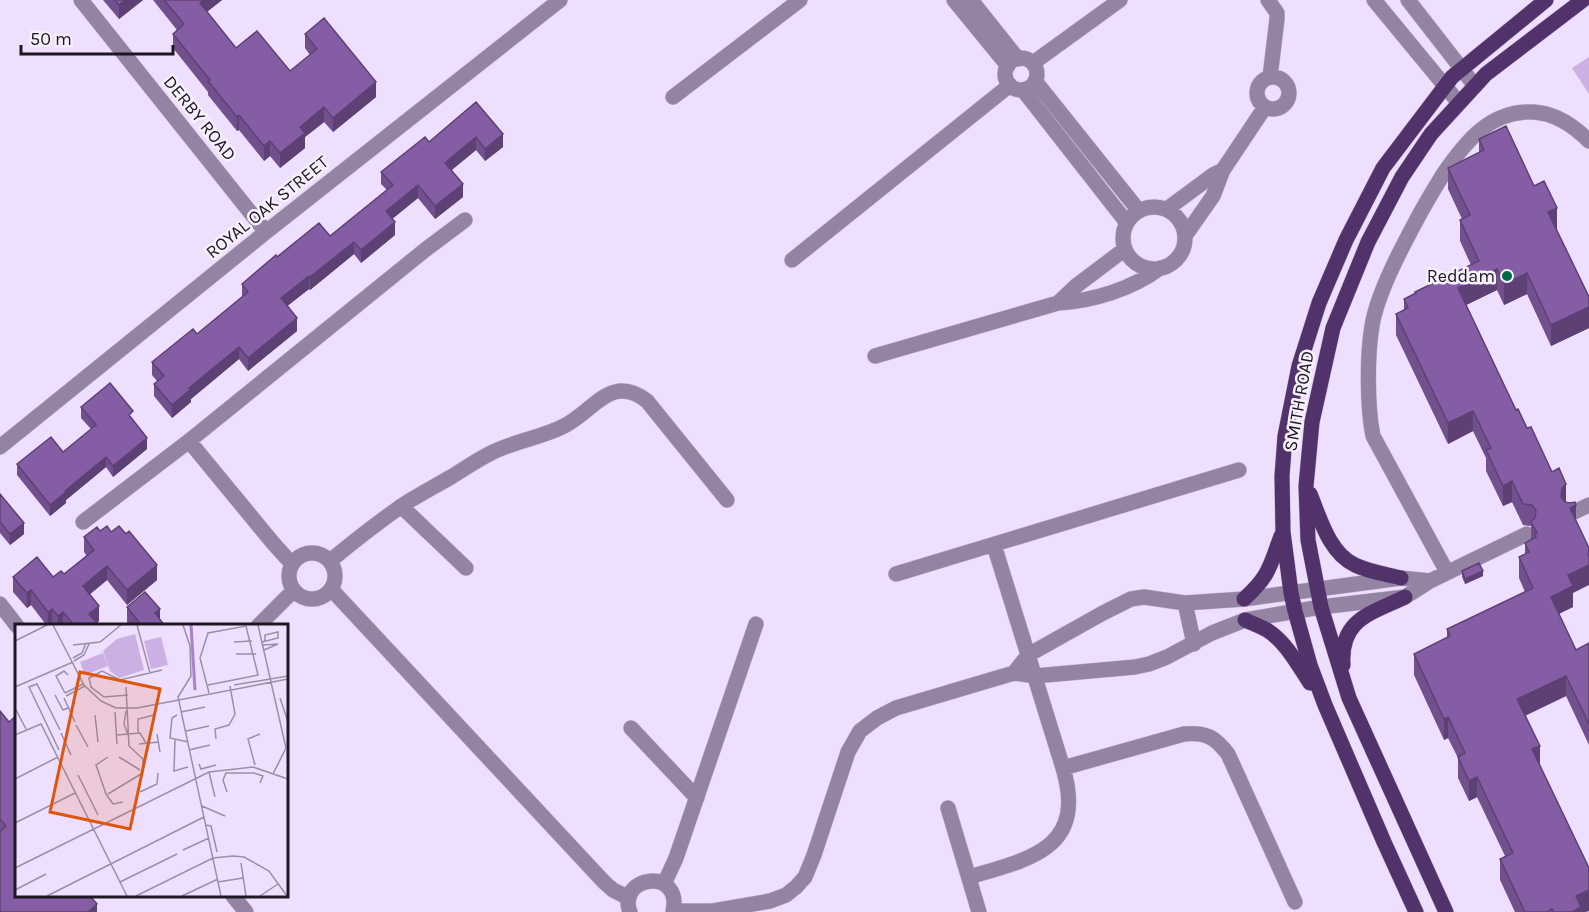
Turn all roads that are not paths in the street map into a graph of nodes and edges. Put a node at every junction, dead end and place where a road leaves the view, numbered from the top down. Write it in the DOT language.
graph roads {
  1 [pos="81,0"];
  2 [pos="560,0"];
  3 [pos="800,0"];
  4 [pos="954,0"];
  5 [pos="1120,0"];
  6 [pos="1268,0"];
  7 [pos="1374,0"];
  8 [pos="1408,0"];
  9 [pos="1546,0"];
  10 [pos="1583,0"];
  11 [pos="970,6"];
  12 [pos="1019,63"];
  13 [pos="1461,69"];
  14 [pos="1270,77"];
  15 [pos="1022,85"];
  16 [pos="1475,86"];
  17 [pos="1445,87"];
  18 [pos="673,97"];
  19 [pos="1459,103"];
  20 [pos="1265,106"];
  21 [pos="1589,141"];
  22 [pos="1096,157"];
  23 [pos="1083,168"];
  24 [pos="1223,170"];
  25 [pos="1167,209"];
  26 [pos="1139,211"];
  27 [pos="465,220"];
  28 [pos="1127,224"];
  29 [pos="266,232"];
  30 [pos="1185,236"];
  31 [pos="1125,249"];
  32 [pos="792,260"];
  33 [pos="1160,268"];
  34 [pos="1058,303"];
  35 [pos="1313,321"];
  36 [pos="1333,328"];
  37 [pos="875,356"];
  38 [pos="189,441"];
  39 [pos="0,447"];
  40 [pos="1239,470"];
  41 [pos="1306,486"];
  42 [pos="727,500"];
  43 [pos="1589,505"];
  44 [pos="401,506"];
  45 [pos="1570,514"];
  46 [pos="83,522"];
  47 [pos="1283,532"];
  48 [pos="1527,534"];
  49 [pos="994,544"];
  50 [pos="330,561"];
  51 [pos="292,564"];
  52 [pos="466,568"];
  53 [pos="1447,572"];
  54 [pos="896,574"];
  55 [pos="1401,578"];
  56 [pos="1430,581"];
  57 [pos="331,589"];
  58 [pos="294,590"];
  59 [pos="1317,590"];
  60 [pos="1291,593"];
  61 [pos="1405,597"];
  62 [pos="1244,599"];
  63 [pos="1185,603"];
  64 [pos="0,604"];
  65 [pos="1321,608"];
  66 [pos="1295,611"];
  67 [pos="1245,620"];
  68 [pos="15,624"];
  69 [pos="260,624"];
  70 [pos="756,624"];
  71 [pos="1194,644"];
  72 [pos="1028,655"];
  73 [pos="1014,673"];
  74 [pos="1035,676"];
  75 [pos="1344,682"];
  76 [pos="1325,705"];
  77 [pos="631,728"];
  78 [pos="1063,768"];
  79 [pos="698,798"];
  80 [pos="948,808"];
  81 [pos="969,878"];
  82 [pos="664,884"];
  83 [pos="233,897"];
  84 [pos="1295,902"];
  85 [pos="629,905"];
  86 [pos="673,911"];
  87 [pos="246,912"];
  88 [pos="979,912"];
  89 [pos="1416,912"];
  90 [pos="1446,912"];
  1 -- 29 [label="street, DERBY ROAD"];
  2 -- 29 [label="street, ROYAL OAK STREET"];
  3 -- 18 [label="street"];
  4 -- 11 [label="street"];
  5 -- 12 [label="street"];
  6 -- 14 [label="street"];
  7 -- 17 [label="street"];
  8 -- 13 [label="street"];
  9 -- 13 [label="main road, SMITH ROAD"];
  10 -- 16 [label="main road, SMITH ROAD"];
  11 -- 12 [label="street"];
  12 -- 15 [label="street"];
  12 -- 15 [label="street"];
  13 -- 16 [label="street"];
  13 -- 17 [label="main road, SMITH ROAD"];
  14 -- 20 [label="street"];
  14 -- 20 [label="street"];
  15 -- 22 [label="street"];
  15 -- 23 [label="street"];
  15 -- 32 [label="street"];
  16 -- 19 [label="main road, SMITH ROAD"];
  17 -- 19 [label="street"];
  17 -- 35 [label="main road, SMITH ROAD"];
  19 -- 36 [label="main road, SMITH ROAD"];
  20 -- 24 [label="street"];
  21 -- 53 [label="street"];
  22 -- 23 [label="street"];
  22 -- 26 [label="street"];
  23 -- 28 [label="street"];
  24 -- 25 [label="street"];
  24 -- 30 [label="street"];
  25 -- 26 [label="street"];
  25 -- 30 [label="street"];
  26 -- 28 [label="street"];
  27 -- 38 [label="street"];
  28 -- 31 [label="street"];
  29 -- 39 [label="street, ROYAL OAK STREET"];
  30 -- 33 [label="street"];
  31 -- 33 [label="street"];
  31 -- 34 [label="street"];
  33 -- 34 [label="street"];
  34 -- 37 [label="street"];
  35 -- 36 [label="main road"];
  35 -- 47 [label="main road, SMITH ROAD"];
  36 -- 41 [label="main road, SMITH ROAD"];
  38 -- 46 [label="street"];
  38 -- 51 [label="street"];
  40 -- 49 [label="street"];
  41 -- 55 [label="main road"];
  41 -- 59 [label="main road, SMITH ROAD"];
  42 -- 44 [label="street"];
  43 -- 45 [label="street"];
  44 -- 50 [label="street"];
  44 -- 52 [label="street"];
  47 -- 60 [label="main road, SMITH ROAD"];
  47 -- 62 [label="main road"];
  48 -- 53 [label="street"];
  49 -- 54 [label="street"];
  49 -- 72 [label="street"];
  50 -- 51 [label="street"];
  50 -- 57 [label="street"];
  51 -- 58 [label="street"];
  53 -- 56 [label="street"];
  55 -- 56 [label="street"];
  55 -- 59 [label="street"];
  56 -- 61 [label="street"];
  57 -- 58 [label="street"];
  57 -- 85 [label="street"];
  58 -- 69 [label="street"];
  59 -- 60 [label="street"];
  59 -- 65 [label="main road, SMITH ROAD"];
  60 -- 62 [label="street"];
  60 -- 66 [label="main road, SMITH ROAD"];
  61 -- 65 [label="street"];
  61 -- 75 [label="main road"];
  62 -- 63 [label="street"];
  63 -- 71 [label="street"];
  63 -- 72 [label="street"];
  64 -- 68 [label="street"];
  65 -- 66 [label="street"];
  65 -- 75 [label="main road, SMITH ROAD"];
  66 -- 67 [label="street"];
  66 -- 76 [label="main road, SMITH ROAD"];
  67 -- 71 [label="street"];
  67 -- 76 [label="main road"];
  70 -- 79 [label="street"];
  71 -- 74 [label="street"];
  72 -- 73 [label="street"];
  72 -- 74 [label="street"];
  73 -- 74 [label="street"];
  73 -- 86 [label="street"];
  74 -- 78 [label="street"];
  75 -- 90 [label="main road, SMITH ROAD"];
  76 -- 89 [label="main road, SMITH ROAD"];
  77 -- 79 [label="street"];
  78 -- 81 [label="street"];
  78 -- 84 [label="street"];
  79 -- 82 [label="street"];
  80 -- 81 [label="street"];
  81 -- 88 [label="street"];
  82 -- 85 [label="street"];
  82 -- 86 [label="street"];
  83 -- 87 [label="street"];
}
